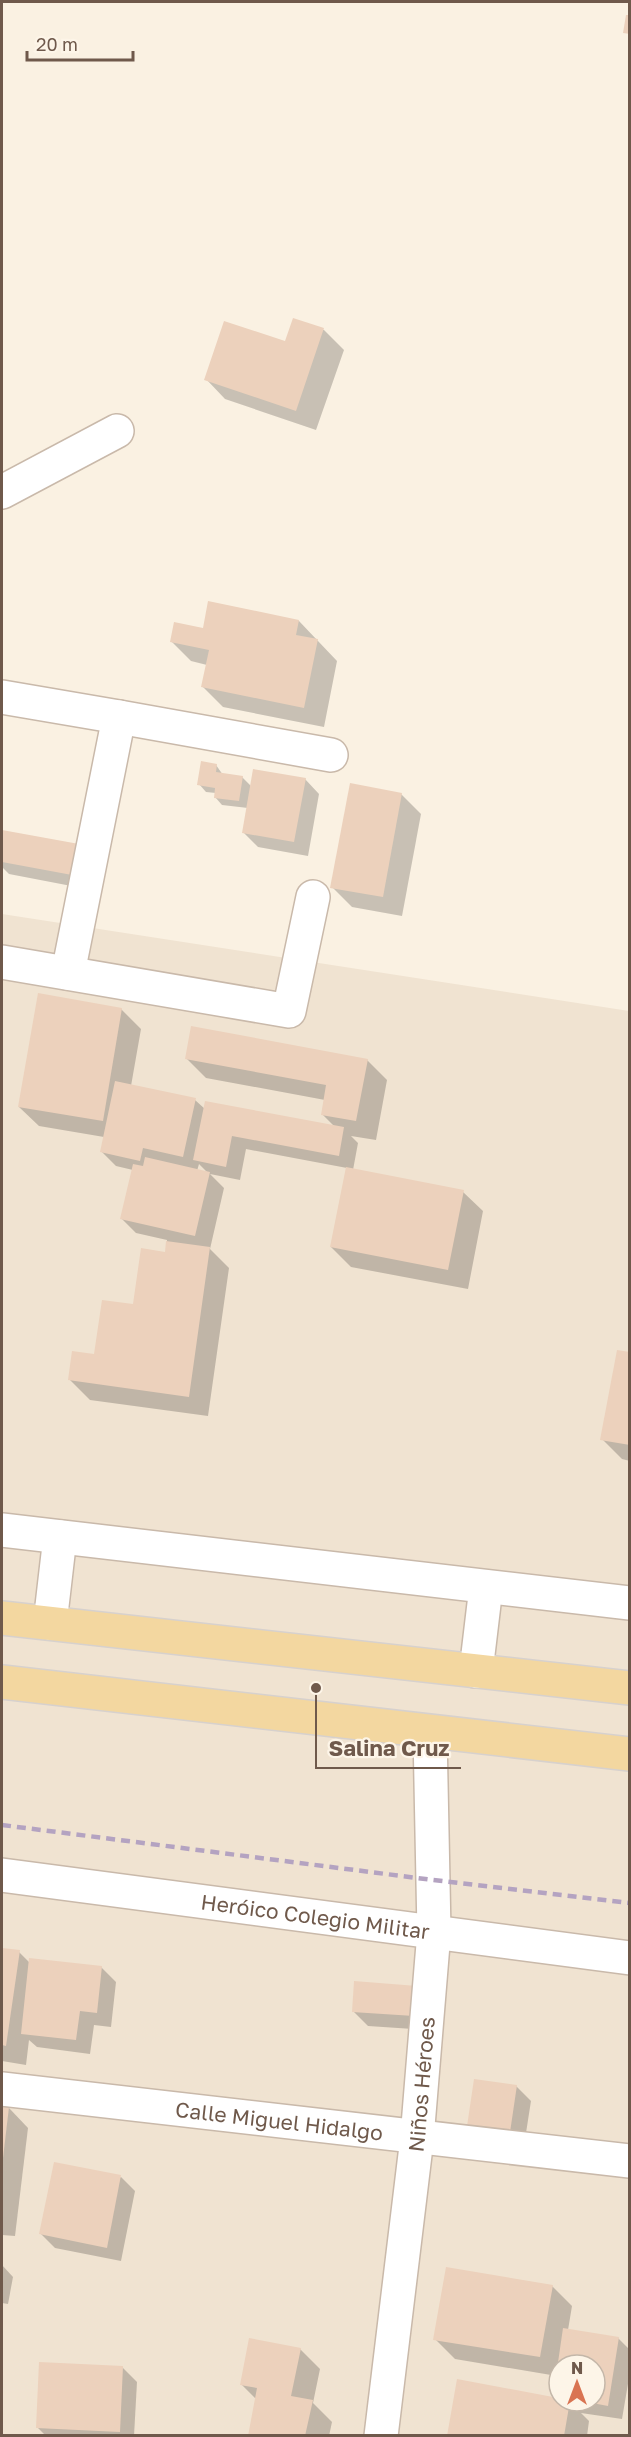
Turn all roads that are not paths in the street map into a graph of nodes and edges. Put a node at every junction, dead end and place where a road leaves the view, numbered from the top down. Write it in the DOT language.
graph roads {
  1 [pos="117,431"];
  2 [pos="2,492"];
  3 [pos="2,697"];
  4 [pos="119,717"];
  5 [pos="331,755"];
  6 [pos="313,897"];
  7 [pos="2,962"];
  8 [pos="68,973"];
  9 [pos="2,1530"];
  10 [pos="60,1537"];
  11 [pos="486,1587"];
  12 [pos="630,1603"];
  13 [pos="2,1617"];
  14 [pos="50,1623"];
  15 [pos="476,1671"];
  16 [pos="2,1682"];
  17 [pos="630,1688"];
  18 [pos="430,1732"];
  19 [pos="630,1754"];
  20 [pos="2,1875"];
  21 [pos="434,1932"];
  22 [pos="630,1958"];
  23 [pos="2,2089"];
  24 [pos="417,2138"];
  25 [pos="630,2161"];
  26 [pos="381,2436"];
  1 -- 2 [label="street"];
  3 -- 4 [label="street"];
  4 -- 5 [label="street"];
  4 -- 8 [label="street"];
  6 -- 8 [label="street"];
  7 -- 8 [label="street"];
  9 -- 10 [label="street"];
  10 -- 11 [label="street"];
  10 -- 14 [label="street"];
  11 -- 12 [label="street"];
  11 -- 15 [label="street"];
  13 -- 14 [label="main road"];
  14 -- 15 [label="main road"];
  15 -- 17 [label="main road"];
  16 -- 18 [label="main road"];
  18 -- 19 [label="main road"];
  18 -- 21 [label="street, Niños Héroes"];
  20 -- 21 [label="street, Heróico Colegio Militar"];
  21 -- 22 [label="street, Heróico Colegio Militar"];
  21 -- 24 [label="street, Niños Héroes"];
  23 -- 24 [label="street, Calle Miguel Hidalgo"];
  24 -- 25 [label="street, Calle Miguel Hidalgo"];
  24 -- 26 [label="street, Niños Héroes"];
}
